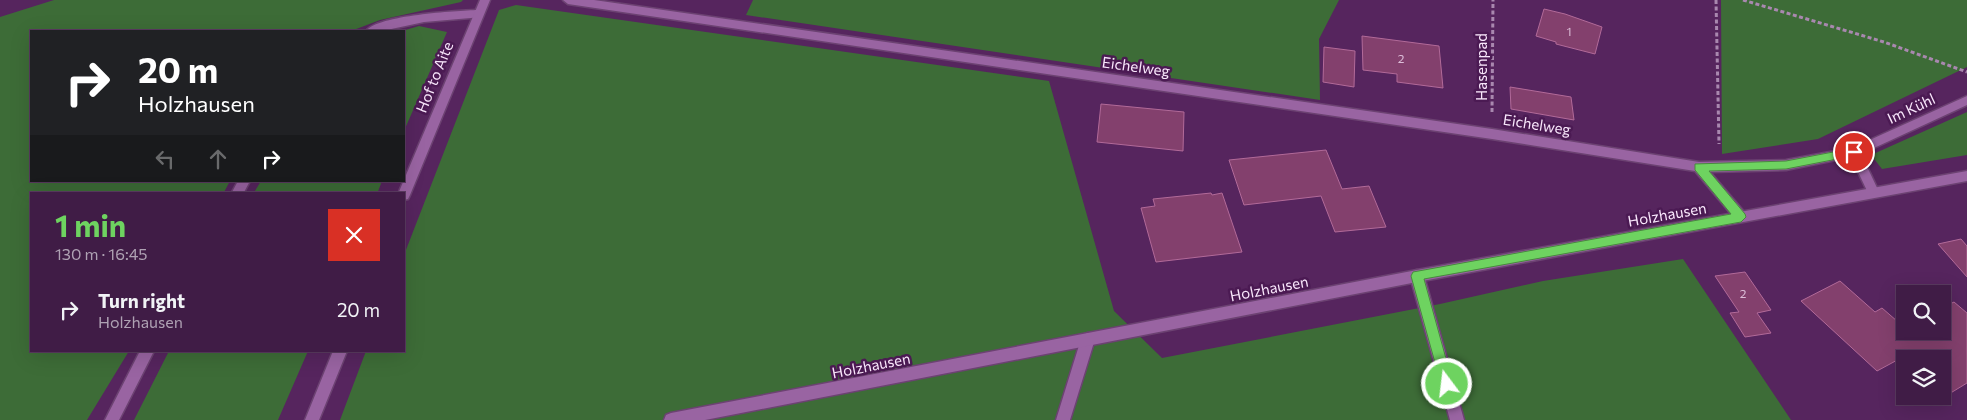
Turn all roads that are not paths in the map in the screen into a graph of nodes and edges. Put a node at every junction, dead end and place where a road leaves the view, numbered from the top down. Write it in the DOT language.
graph roads {
  1 [pos="485,0"];
  2 [pos="568,0"];
  3 [pos="478,14"];
  4 [pos="374,30"];
  5 [pos="1967,100"];
  6 [pos="1854,152"];
  7 [pos="1699,167"];
  8 [pos="1967,176"];
  9 [pos="1873,192"];
  10 [pos="405,193"];
  11 [pos="1741,217"];
  12 [pos="1417,276"];
  13 [pos="1088,339"];
  14 [pos="146,352"];
  15 [pos="340,352"];
  16 [pos="112,420"];
  17 [pos="312,420"];
  18 [pos="671,420"];
  19 [pos="1063,420"];
  20 [pos="1456,420"];
  1 -- 3 [label="street, Hof to Aite"];
  2 -- 7 [label="street, Eichelweg"];
  3 -- 4 [label="street"];
  3 -- 10 [label="street, Hof to Aite"];
  5 -- 6 [label="street, Im Kühl"];
  6 -- 7 [label="street, Eichelweg"];
  6 -- 9 [label="street"];
  7 -- 11 [label="street"];
  8 -- 9 [label="street, Holzhausen"];
  9 -- 11 [label="street, Holzhausen"];
  11 -- 12 [label="street, Holzhausen"];
  12 -- 13 [label="street, Holzhausen"];
  12 -- 20 [label="street"];
  13 -- 18 [label="street, Holzhausen"];
  13 -- 19 [label="street"];
  14 -- 16 [label="street"];
  15 -- 17 [label="street"];
}
